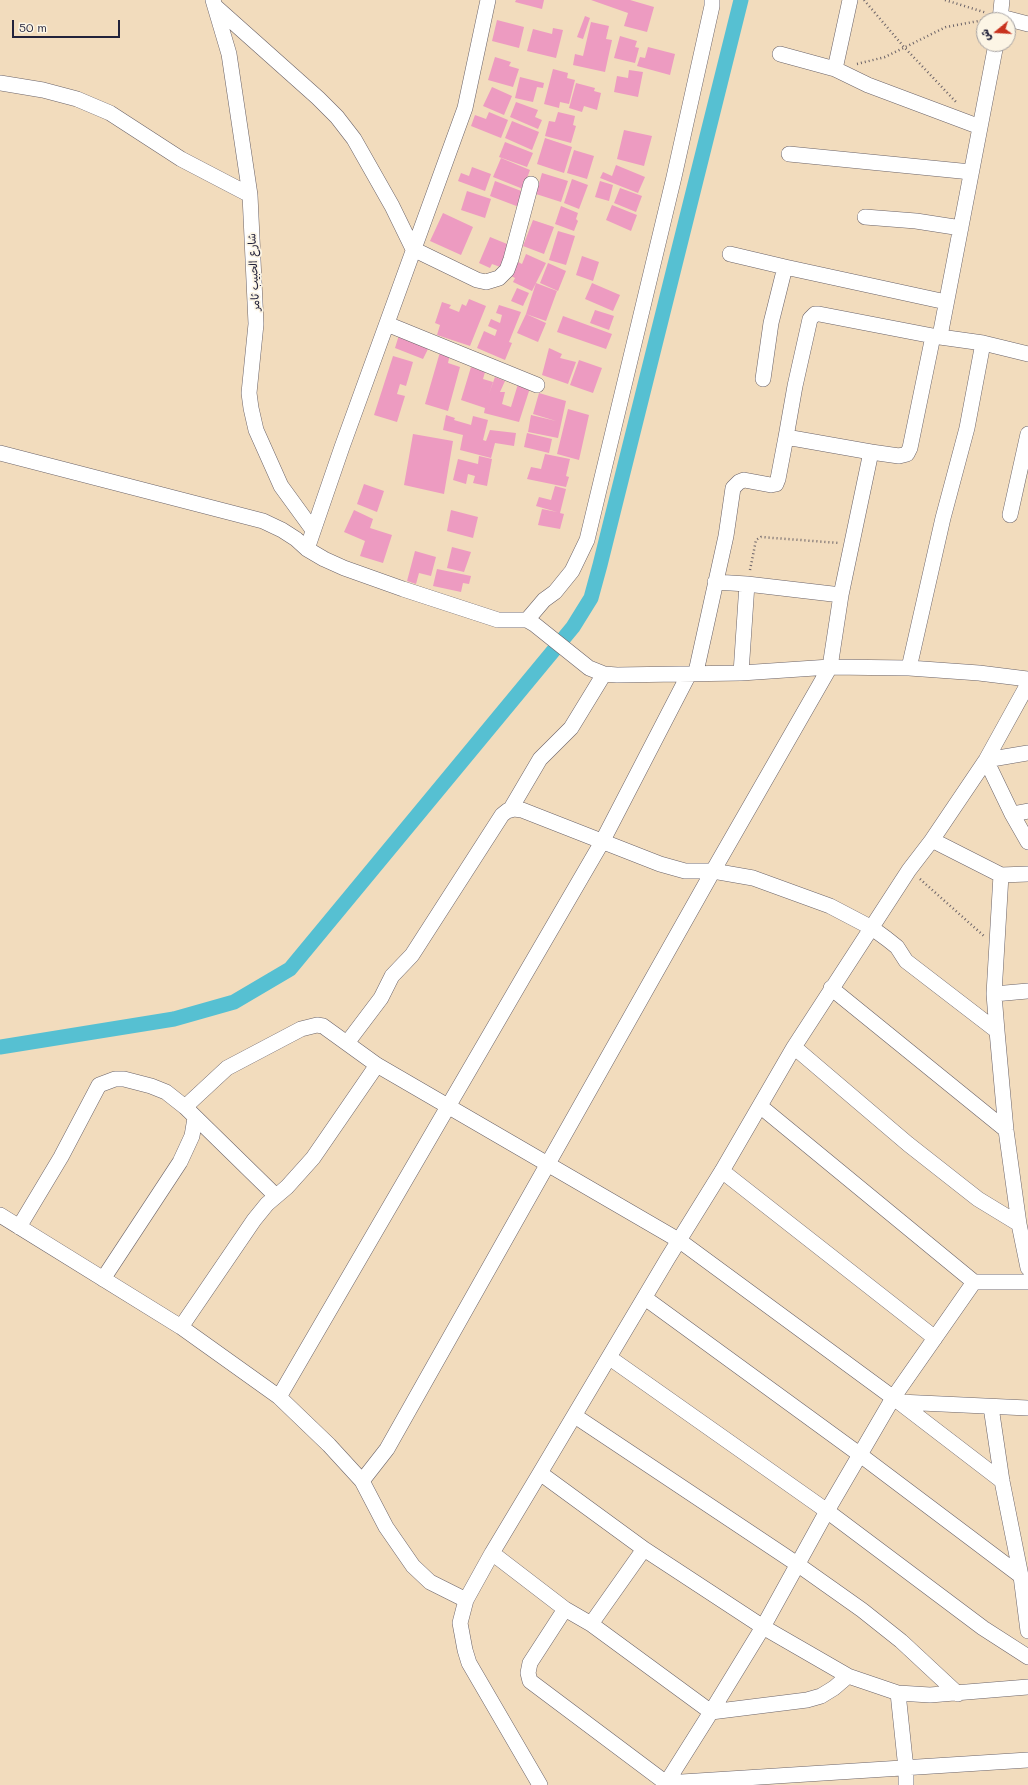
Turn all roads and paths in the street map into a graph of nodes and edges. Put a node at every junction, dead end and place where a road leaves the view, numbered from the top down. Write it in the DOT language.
graph roads {
  1 [pos="488,0"];
  2 [pos="712,0"];
  3 [pos="850,0"];
  4 [pos="864,0"];
  5 [pos="945,0"];
  6 [pos="1002,0"];
  7 [pos="215,3"];
  8 [pos="982,12"];
  9 [pos="1001,12"];
  10 [pos="976,21"];
  11 [pos="1016,21"];
  12 [pos="1028,24"];
  13 [pos="904,46"];
  14 [pos="994,52"];
  15 [pos="780,54"];
  16 [pos="836,69"];
  17 [pos="0,84"];
  18 [pos="958,104"];
  19 [pos="980,127"];
  20 [pos="789,154"];
  21 [pos="971,172"];
  22 [pos="531,184"];
  23 [pos="250,195"];
  24 [pos="866,217"];
  25 [pos="961,228"];
  26 [pos="413,249"];
  27 [pos="730,254"];
  28 [pos="785,267"];
  29 [pos="946,302"];
  30 [pos="387,324"];
  31 [pos="937,336"];
  32 [pos="983,343"];
  33 [pos="1028,354"];
  34 [pos="763,379"];
  35 [pos="537,385"];
  36 [pos="1028,434"];
  37 [pos="786,437"];
  38 [pos="871,452"];
  39 [pos="0,453"];
  40 [pos="1010,515"];
  41 [pos="313,530"];
  42 [pos="851,544"];
  43 [pos="307,549"];
  44 [pos="715,582"];
  45 [pos="747,584"];
  46 [pos="841,595"];
  47 [pos="530,622"];
  48 [pos="830,667"];
  49 [pos="909,668"];
  50 [pos="692,673"];
  51 [pos="741,673"];
  52 [pos="604,674"];
  53 [pos="1028,679"];
  54 [pos="1028,684"];
  55 [pos="1028,753"];
  56 [pos="986,760"];
  57 [pos="510,810"];
  58 [pos="1028,811"];
  59 [pos="1012,814"];
  60 [pos="932,840"];
  61 [pos="602,842"];
  62 [pos="1028,842"];
  63 [pos="909,870"];
  64 [pos="713,871"];
  65 [pos="1028,874"];
  66 [pos="1001,875"];
  67 [pos="872,928"];
  68 [pos="996,947"];
  69 [pos="830,988"];
  70 [pos="1028,991"];
  71 [pos="994,994"];
  72 [pos="997,1031"];
  73 [pos="347,1043"];
  74 [pos="794,1047"];
  75 [pos="377,1065"];
  76 [pos="447,1106"];
  77 [pos="760,1106"];
  78 [pos="185,1107"];
  79 [pos="195,1118"];
  80 [pos="1006,1130"];
  81 [pos="548,1164"];
  82 [pos="722,1171"];
  83 [pos="276,1196"];
  84 [pos="0,1215"];
  85 [pos="1019,1224"];
  86 [pos="19,1227"];
  87 [pos="680,1241"];
  88 [pos="1028,1268"];
  89 [pos="103,1279"];
  90 [pos="974,1282"];
  91 [pos="1028,1282"];
  92 [pos="645,1298"];
  93 [pos="181,1327"];
  94 [pos="935,1338"];
  95 [pos="610,1358"];
  96 [pos="279,1397"];
  97 [pos="896,1400"];
  98 [pos="991,1407"];
  99 [pos="1028,1408"];
  100 [pos="575,1416"];
  101 [pos="859,1454"];
  102 [pos="540,1473"];
  103 [pos="362,1481"];
  104 [pos="1002,1481"];
  105 [pos="827,1511"];
  106 [pos="644,1549"];
  107 [pos="492,1553"];
  108 [pos="797,1564"];
  109 [pos="1021,1576"];
  110 [pos="466,1600"];
  111 [pos="565,1608"];
  112 [pos="591,1624"];
  113 [pos="762,1627"];
  114 [pos="1028,1631"];
  115 [pos="1028,1657"];
  116 [pos="848,1676"];
  117 [pos="1028,1687"];
  118 [pos="898,1693"];
  119 [pos="958,1694"];
  120 [pos="711,1712"];
  121 [pos="1028,1760"];
  122 [pos="906,1769"];
  123 [pos="665,1784"];
  124 [pos="540,1785"];
  125 [pos="906,1785"];
  1 -- 26 [label="street"];
  2 -- 47 [label="street"];
  3 -- 16 [label="street"];
  4 -- 13 [label="path"];
  5 -- 8 [label="path"];
  6 -- 9 [label="street"];
  7 -- 23 [label="street, شارع الحبيب ثامر"];
  7 -- 26 [label="street"];
  10 -- 13 [label="path"];
  11 -- 12 [label="street"];
  13 -- 16 [label="path"];
  13 -- 18 [label="path"];
  14 -- 19 [label="street"];
  15 -- 16 [label="street"];
  16 -- 19 [label="street"];
  17 -- 23 [label="street"];
  19 -- 21 [label="street"];
  20 -- 21 [label="street"];
  21 -- 25 [label="street"];
  22 -- 26 [label="street"];
  23 -- 41 [label="street, شارع الحبيب ثامر"];
  24 -- 25 [label="street"];
  25 -- 29 [label="street"];
  26 -- 30 [label="street"];
  27 -- 28 [label="street"];
  28 -- 29 [label="street"];
  28 -- 34 [label="street"];
  29 -- 31 [label="street"];
  30 -- 35 [label="street"];
  30 -- 41 [label="street"];
  31 -- 32 [label="street"];
  31 -- 37 [label="street"];
  31 -- 38 [label="street"];
  32 -- 33 [label="street"];
  32 -- 49 [label="street"];
  36 -- 40 [label="street"];
  37 -- 38 [label="street"];
  37 -- 44 [label="street"];
  38 -- 42 [label="street"];
  39 -- 43 [label="street"];
  41 -- 43 [label="street"];
  42 -- 45 [label="path"];
  42 -- 46 [label="street"];
  43 -- 47 [label="street"];
  44 -- 45 [label="street"];
  44 -- 50 [label="street"];
  45 -- 46 [label="street"];
  45 -- 51 [label="street"];
  46 -- 48 [label="street"];
  47 -- 52 [label="street"];
  48 -- 49 [label="street"];
  48 -- 51 [label="street"];
  48 -- 64 [label="street"];
  49 -- 53 [label="street"];
  50 -- 51 [label="street"];
  50 -- 52 [label="street"];
  50 -- 61 [label="street"];
  52 -- 57 [label="street"];
  54 -- 56 [label="street"];
  55 -- 56 [label="street"];
  56 -- 59 [label="street"];
  56 -- 60 [label="street"];
  57 -- 61 [label="street"];
  57 -- 73 [label="street"];
  58 -- 59 [label="street"];
  59 -- 62 [label="street"];
  60 -- 63 [label="street"];
  60 -- 66 [label="street"];
  61 -- 64 [label="street"];
  61 -- 76 [label="street"];
  63 -- 67 [label="street"];
  63 -- 68 [label="path"];
  64 -- 67 [label="street"];
  64 -- 81 [label="street"];
  65 -- 66 [label="street"];
  66 -- 68 [label="street"];
  67 -- 69 [label="street"];
  67 -- 72 [label="street"];
  68 -- 71 [label="street"];
  69 -- 74 [label="street"];
  69 -- 80 [label="street"];
  70 -- 71 [label="street"];
  71 -- 72 [label="street"];
  72 -- 80 [label="street"];
  73 -- 75 [label="street"];
  73 -- 78 [label="street"];
  74 -- 77 [label="street"];
  74 -- 85 [label="street"];
  75 -- 76 [label="street"];
  75 -- 83 [label="street"];
  76 -- 81 [label="street"];
  76 -- 96 [label="street"];
  77 -- 82 [label="street"];
  77 -- 90 [label="street"];
  78 -- 79 [label="street"];
  78 -- 86 [label="street"];
  79 -- 83 [label="street"];
  79 -- 89 [label="street"];
  80 -- 85 [label="street"];
  81 -- 87 [label="street"];
  81 -- 103 [label="street"];
  82 -- 87 [label="street"];
  82 -- 94 [label="street"];
  83 -- 93 [label="street"];
  84 -- 86 [label="street"];
  85 -- 88 [label="street"];
  86 -- 89 [label="street"];
  87 -- 92 [label="street"];
  87 -- 97 [label="street"];
  89 -- 93 [label="street"];
  90 -- 91 [label="street"];
  90 -- 94 [label="street"];
  92 -- 95 [label="street"];
  92 -- 101 [label="street"];
  93 -- 96 [label="street"];
  94 -- 97 [label="street"];
  95 -- 100 [label="street"];
  95 -- 105 [label="street"];
  96 -- 103 [label="street"];
  97 -- 98 [label="street"];
  97 -- 101 [label="street"];
  97 -- 104 [label="street"];
  98 -- 99 [label="street"];
  98 -- 104 [label="street"];
  100 -- 102 [label="street"];
  100 -- 108 [label="street"];
  101 -- 105 [label="street"];
  101 -- 109 [label="street"];
  102 -- 106 [label="street"];
  102 -- 107 [label="street"];
  103 -- 110 [label="street"];
  104 -- 109 [label="street"];
  105 -- 108 [label="street"];
  105 -- 115 [label="street"];
  106 -- 112 [label="street"];
  106 -- 113 [label="street"];
  107 -- 110 [label="street"];
  107 -- 111 [label="street"];
  108 -- 113 [label="street"];
  108 -- 119 [label="street"];
  109 -- 114 [label="street"];
  110 -- 124 [label="street"];
  111 -- 112 [label="street"];
  111 -- 123 [label="street"];
  112 -- 120 [label="street"];
  113 -- 116 [label="street"];
  113 -- 120 [label="street"];
  116 -- 118 [label="street"];
  116 -- 120 [label="street"];
  117 -- 119 [label="street"];
  118 -- 119 [label="street"];
  118 -- 122 [label="street"];
  120 -- 123 [label="street"];
  121 -- 122 [label="street"];
  122 -- 123 [label="street"];
  122 -- 125 [label="street"];
}
